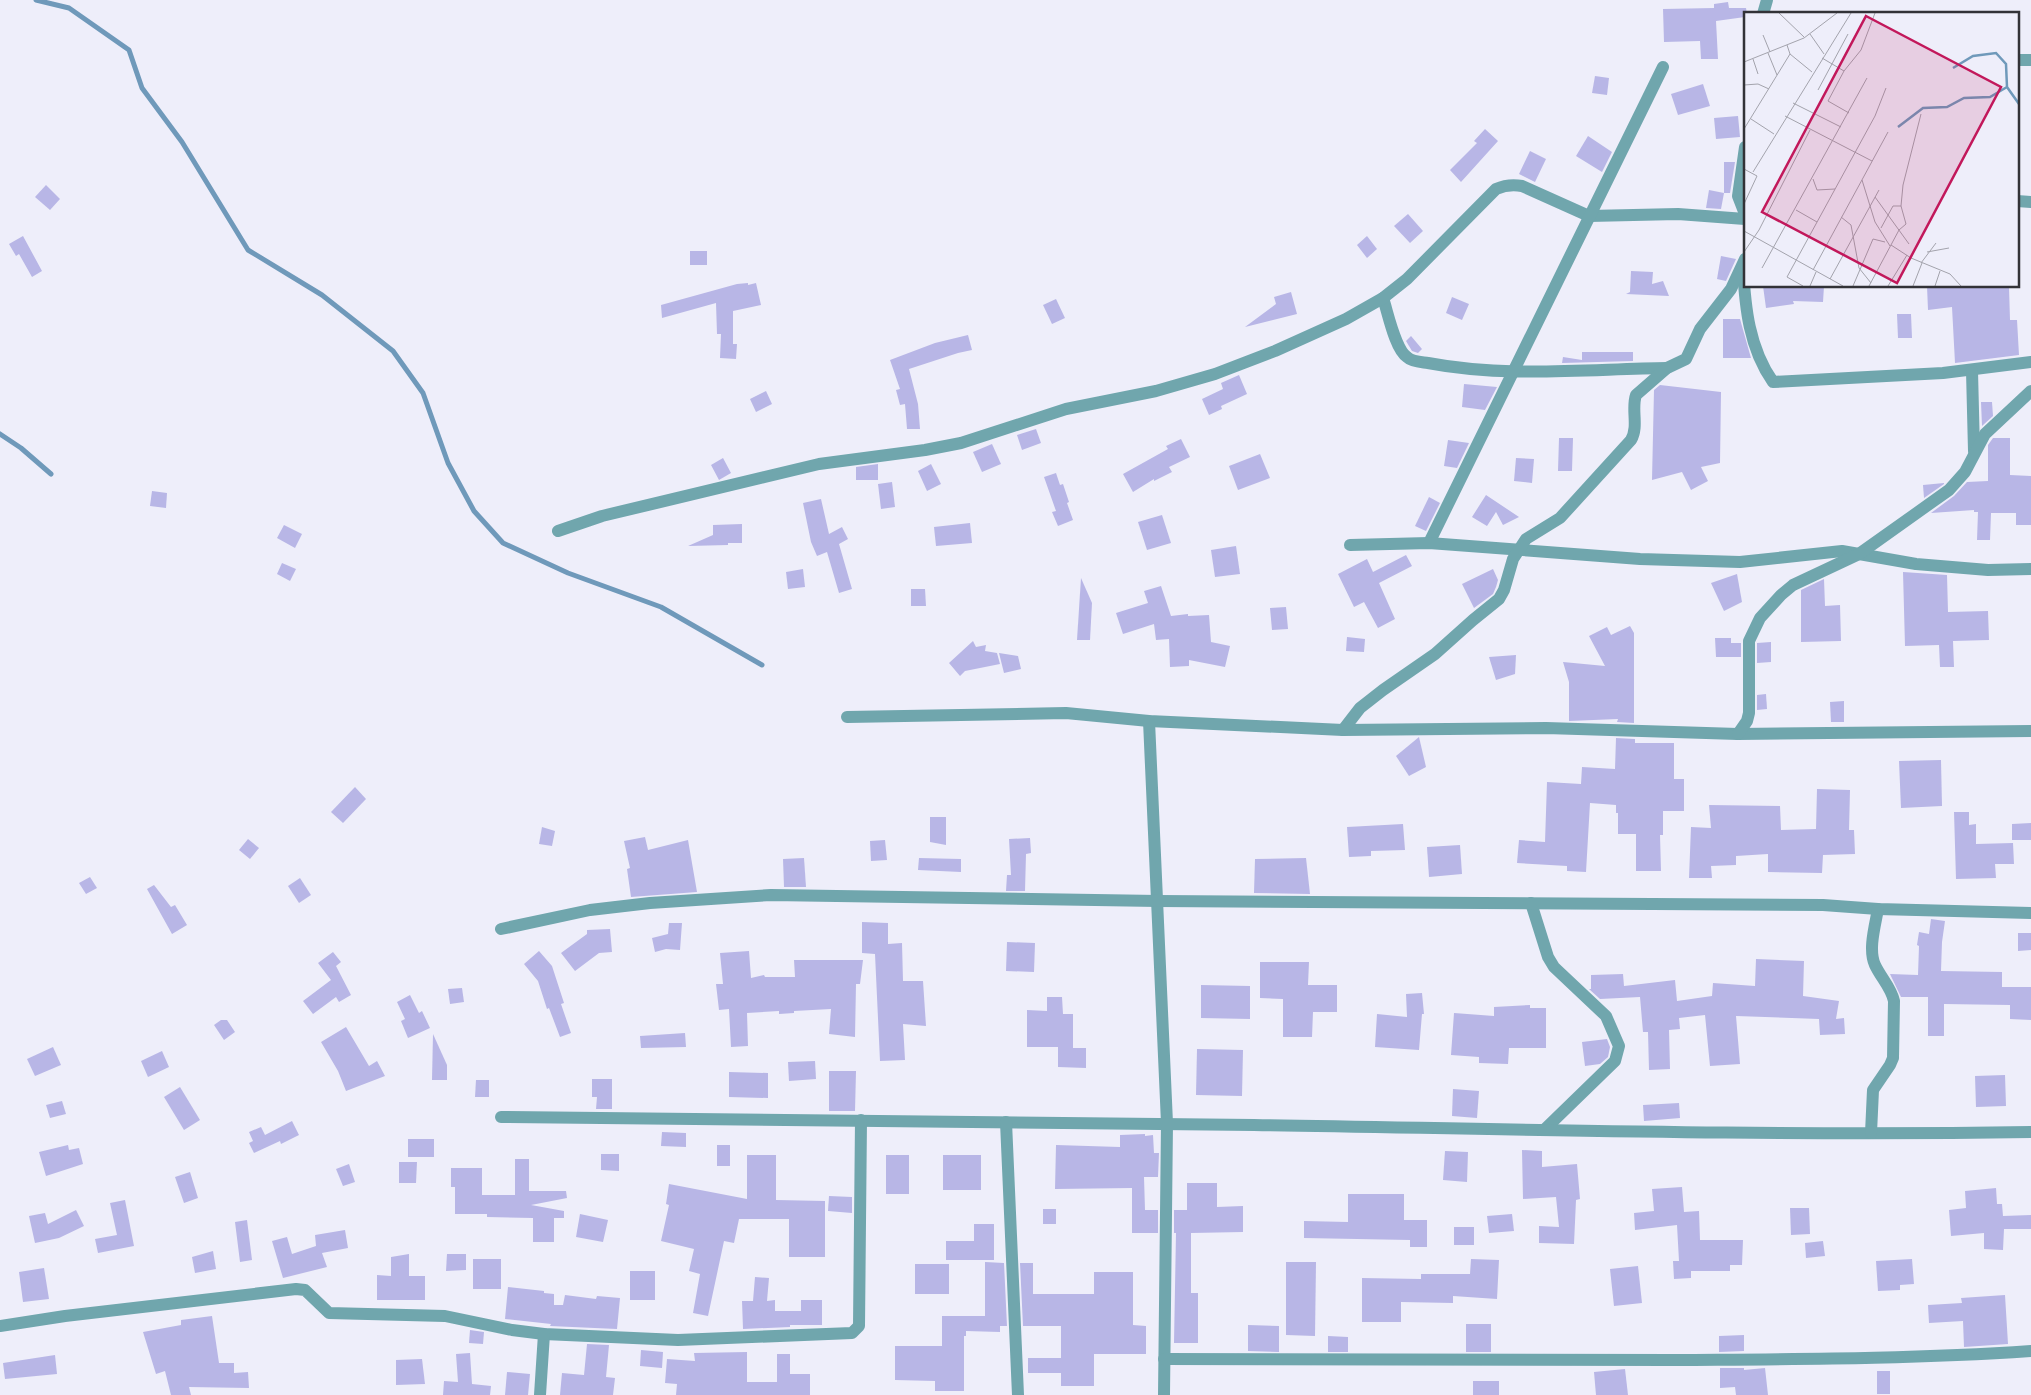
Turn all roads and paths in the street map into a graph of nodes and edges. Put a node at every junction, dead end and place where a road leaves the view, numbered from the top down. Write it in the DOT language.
graph roads {
  1 [pos="2018,60"];
  2 [pos="2031,60"];
  3 [pos="1662,67"];
  4 [pos="1744,153"];
  5 [pos="2018,201"];
  6 [pos="2031,202"];
  7 [pos="1744,212"];
  8 [pos="1589,216"];
  9 [pos="1744,219"];
  10 [pos="1744,261"];
  11 [pos="1746,288"];
  12 [pos="1383,298"];
  13 [pos="2031,362"];
  14 [pos="1667,368"];
  15 [pos="1972,370"];
  16 [pos="1514,371"];
  17 [pos="2031,391"];
  18 [pos="1974,454"];
  19 [pos="558,532"];
  20 [pos="1429,543"];
  21 [pos="1350,545"];
  22 [pos="1520,550"];
  23 [pos="1859,554"];
  24 [pos="2031,569"];
  25 [pos="847,717"];
  26 [pos="1149,721"];
  27 [pos="1343,730"];
  28 [pos="2031,731"];
  29 [pos="1738,734"];
  30 [pos="1158,901"];
  31 [pos="1531,903"];
  32 [pos="1878,909"];
  33 [pos="2031,913"];
  34 [pos="501,929"];
  35 [pos="500,1117"];
  36 [pos="861,1120"];
  37 [pos="1006,1122"];
  38 [pos="1168,1123"];
  39 [pos="1544,1130"];
  40 [pos="2031,1132"];
  41 [pos="1871,1133"];
  42 [pos="0,1326"];
  43 [pos="544,1334"];
  44 [pos="2031,1351"];
  45 [pos="1164,1359"];
  46 [pos="540,1395"];
  47 [pos="1018,1395"];
  48 [pos="1164,1395"];
  1 -- 2 [label="street"];
  3 -- 8 [label="street"];
  4 -- 7 [label="street"];
  5 -- 6 [label="street"];
  8 -- 9 [label="street"];
  8 -- 12 [label="street"];
  8 -- 16 [label="street"];
  10 -- 14 [label="street"];
  11 -- 15 [label="street"];
  12 -- 16 [label="street"];
  12 -- 19 [label="street"];
  13 -- 15 [label="street"];
  14 -- 16 [label="street"];
  14 -- 22 [label="street"];
  15 -- 18 [label="street"];
  16 -- 20 [label="street"];
  17 -- 18 [label="street"];
  18 -- 23 [label="street"];
  20 -- 21 [label="street"];
  20 -- 22 [label="street"];
  22 -- 23 [label="street"];
  22 -- 27 [label="street"];
  23 -- 24 [label="street"];
  23 -- 29 [label="street"];
  25 -- 26 [label="street"];
  26 -- 27 [label="street"];
  26 -- 30 [label="street"];
  27 -- 29 [label="street"];
  28 -- 29 [label="street"];
  30 -- 31 [label="street"];
  30 -- 34 [label="street"];
  30 -- 38 [label="street"];
  31 -- 32 [label="street"];
  31 -- 39 [label="street"];
  32 -- 33 [label="street"];
  32 -- 41 [label="street"];
  35 -- 36 [label="street"];
  36 -- 37 [label="street"];
  36 -- 43 [label="street"];
  37 -- 38 [label="street"];
  37 -- 47 [label="street"];
  38 -- 39 [label="street"];
  38 -- 45 [label="street"];
  39 -- 41 [label="street"];
  40 -- 41 [label="street"];
  42 -- 43 [label="street"];
  43 -- 46 [label="street"];
  44 -- 45 [label="street"];
  45 -- 48 [label="street"];
}
